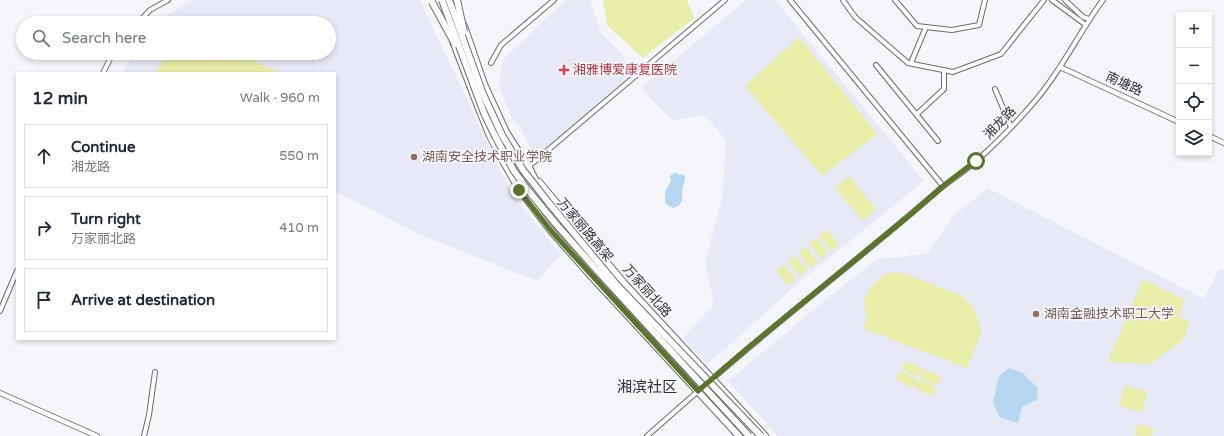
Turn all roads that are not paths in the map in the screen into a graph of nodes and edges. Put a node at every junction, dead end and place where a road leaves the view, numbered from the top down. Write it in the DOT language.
graph roads {
  1 [pos="168,0"];
  2 [pos="431,0"];
  3 [pos="437,0"];
  4 [pos="442,0"];
  5 [pos="449,0"];
  6 [pos="455,0"];
  7 [pos="554,0"];
  8 [pos="725,0"];
  9 [pos="790,0"];
  10 [pos="843,0"];
  11 [pos="895,0"];
  12 [pos="985,0"];
  13 [pos="1044,0"];
  14 [pos="1052,0"];
  15 [pos="1065,0"];
  16 [pos="1103,0"];
  17 [pos="144,16"];
  18 [pos="1089,19"];
  19 [pos="1086,25"];
  20 [pos="926,27"];
  21 [pos="110,60"];
  22 [pos="468,62"];
  23 [pos="491,63"];
  24 [pos="911,63"];
  25 [pos="876,65"];
  26 [pos="1060,67"];
  27 [pos="944,70"];
  28 [pos="104,72"];
  29 [pos="995,89"];
  30 [pos="917,114"];
  31 [pos="1176,121"];
  32 [pos="1011,127"];
  33 [pos="1212,137"];
  34 [pos="938,141"];
  35 [pos="1224,143"];
  36 [pos="528,167"];
  37 [pos="943,186"];
  38 [pos="16,273"];
  39 [pos="0,310"];
  40 [pos="666,335"];
  41 [pos="155,372"];
  42 [pos="713,378"];
  43 [pos="698,391"];
  44 [pos="0,393"];
  45 [pos="97,436"];
  46 [pos="144,436"];
  47 [pos="647,436"];
  48 [pos="739,436"];
  49 [pos="749,436"];
  50 [pos="761,436"];
  51 [pos="765,436"];
  1 -- 17 [label="street"];
  2 -- 22 [label="main road, bridge"];
  3 -- 43 [label="main road"];
  4 -- 22 [label="main road, 万家丽路高架, bridge"];
  5 -- 22 [label="main road, 万家丽路高架, bridge"];
  6 -- 22 [label="main road, bridge"];
  6 -- 36 [label="main road, 万家丽北路"];
  7 -- 23 [label="street"];
  8 -- 36 [label="street"];
  9 -- 37 [label="street"];
  10 -- 24 [label="street"];
  11 -- 20 [label="street"];
  12 -- 20 [label="street"];
  13 -- 27 [label="street"];
  14 -- 19 [label="street"];
  15 -- 18 [label="street"];
  16 -- 18 [label="street, 湘龙路"];
  18 -- 19 [label="street, 湘龙路"];
  19 -- 26 [label="street, 湘龙路"];
  20 -- 24 [label="street"];
  21 -- 28 [label="street"];
  22 -- 40 [label="main road, 万家丽路高架, bridge"];
  22 -- 49 [label="main road, 万家丽路高架, bridge"];
  24 -- 27 [label="street"];
  25 -- 30 [label="street"];
  26 -- 31 [label="street, 南塘路"];
  26 -- 32 [label="street, 湘龙路"];
  27 -- 30 [label="street"];
  29 -- 32 [label="street"];
  30 -- 34 [label="street"];
  32 -- 37 [label="street, 湘龙路"];
  33 -- 35 [label="street"];
  36 -- 40 [label="main road, bridge"];
  36 -- 42 [label="main road, 万家丽北路"];
  37 -- 42 [label="street, 湘龙路"];
  38 -- 39 [label="street"];
  40 -- 50 [label="main road, 万家丽路高架, bridge"];
  41 -- 46 [label="street"];
  42 -- 43 [label="street, 湘龙路"];
  42 -- 51 [label="main road, 万家丽北路"];
  43 -- 47 [label="street, 湘龙路"];
  43 -- 48 [label="main road"];
  44 -- 45 [label="street"];
}
